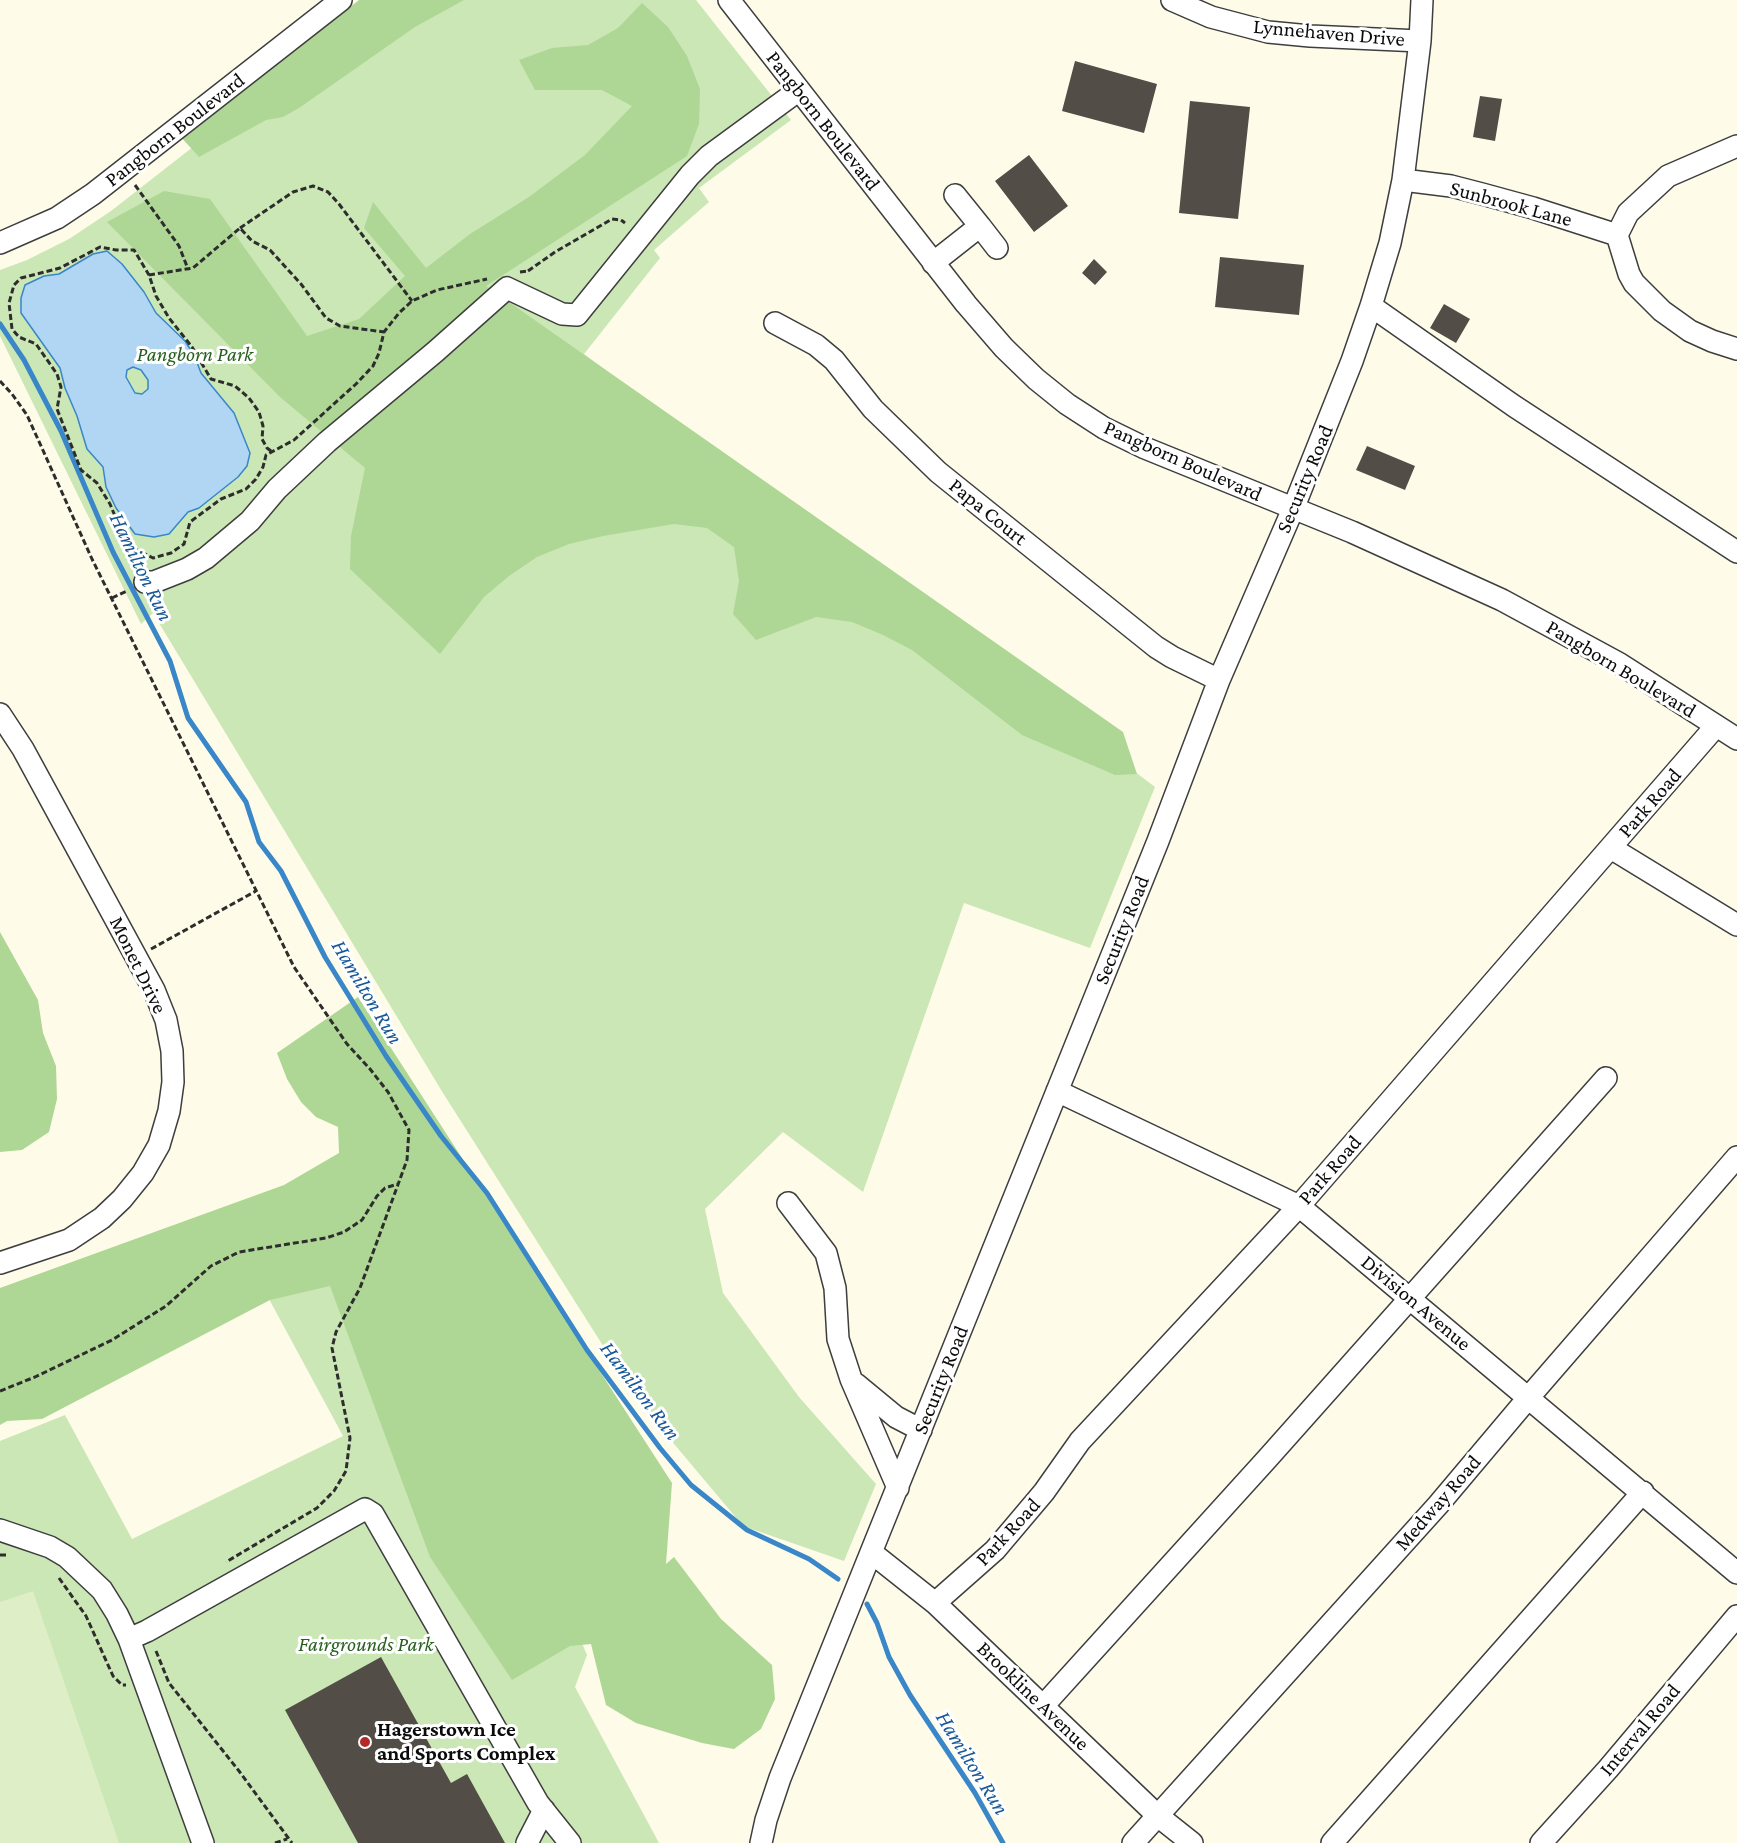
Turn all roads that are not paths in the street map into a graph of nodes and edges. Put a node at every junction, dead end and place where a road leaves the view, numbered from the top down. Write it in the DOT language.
graph roads {
  1 [pos="341,0"];
  2 [pos="729,0"];
  3 [pos="1172,0"];
  4 [pos="1422,0"];
  5 [pos="1420,41"];
  6 [pos="799,90"];
  7 [pos="1737,146"];
  8 [pos="1403,180"];
  9 [pos="955,195"];
  10 [pos="980,226"];
  11 [pos="1617,235"];
  12 [pos="0,243"];
  13 [pos="997,248"];
  14 [pos="933,262"];
  15 [pos="1371,306"];
  16 [pos="775,323"];
  17 [pos="1737,349"];
  18 [pos="1293,509"];
  19 [pos="1737,552"];
  20 [pos="145,582"];
  21 [pos="1219,680"];
  22 [pos="0,714"];
  23 [pos="1716,726"];
  24 [pos="1737,739"];
  25 [pos="1611,848"];
  26 [pos="1737,925"];
  27 [pos="1606,1078"];
  28 [pos="1057,1091"];
  29 [pos="1737,1158"];
  30 [pos="788,1203"];
  31 [pos="1299,1206"];
  32 [pos="0,1263"];
  33 [pos="1409,1299"];
  34 [pos="851,1379"];
  35 [pos="1528,1397"];
  36 [pos="921,1430"];
  37 [pos="898,1488"];
  38 [pos="1643,1492"];
  39 [pos="0,1530"];
  40 [pos="872,1553"];
  41 [pos="1737,1573"];
  42 [pos="935,1603"];
  43 [pos="1737,1616"];
  44 [pos="138,1635"];
  45 [pos="1043,1706"];
  46 [pos="544,1810"];
  47 [pos="1158,1816"];
  48 [pos="202,1843"];
  49 [pos="527,1843"];
  50 [pos="570,1843"];
  51 [pos="760,1843"];
  52 [pos="1133,1843"];
  53 [pos="1192,1843"];
  54 [pos="1332,1843"];
  55 [pos="1541,1843"];
  1 -- 12 [label="street, Pangborn Boulevard"];
  2 -- 6 [label="street, Pangborn Boulevard"];
  3 -- 5 [label="street, Lynnehaven Drive"];
  4 -- 5 [label="street, Security Road"];
  5 -- 8 [label="street, Security Road"];
  6 -- 14 [label="street, Pangborn Boulevard"];
  6 -- 20 [label="street"];
  7 -- 11 [label="street"];
  8 -- 11 [label="street, Sunbrook Lane"];
  8 -- 15 [label="street, Security Road"];
  9 -- 10 [label="street"];
  10 -- 13 [label="street"];
  10 -- 14 [label="street"];
  11 -- 17 [label="street"];
  14 -- 18 [label="street, Pangborn Boulevard"];
  15 -- 18 [label="street, Security Road"];
  15 -- 19 [label="street"];
  16 -- 21 [label="street, Papa Court"];
  18 -- 21 [label="street, Security Road"];
  18 -- 23 [label="street, Pangborn Boulevard"];
  21 -- 28 [label="street, Security Road"];
  22 -- 32 [label="street, Monet Drive"];
  23 -- 24 [label="street, Pangborn Boulevard"];
  23 -- 25 [label="street, Park Road"];
  25 -- 26 [label="street"];
  25 -- 31 [label="street, Park Road"];
  27 -- 33 [label="street"];
  28 -- 31 [label="street, Division Avenue"];
  28 -- 36 [label="street, Security Road"];
  29 -- 35 [label="street, Medway Road"];
  30 -- 34 [label="street"];
  31 -- 33 [label="street, Division Avenue"];
  31 -- 42 [label="street, Park Road"];
  33 -- 35 [label="street, Division Avenue"];
  33 -- 45 [label="street"];
  34 -- 36 [label="street"];
  34 -- 37 [label="street"];
  35 -- 38 [label="street, Division Avenue"];
  35 -- 47 [label="street, Medway Road"];
  36 -- 37 [label="street, Security Road"];
  37 -- 40 [label="street, Security Road"];
  38 -- 41 [label="street, Division Avenue"];
  38 -- 54 [label="street"];
  39 -- 44 [label="street"];
  40 -- 42 [label="street, Brookline Avenue"];
  40 -- 51 [label="street, Security Road"];
  42 -- 45 [label="street, Brookline Avenue"];
  43 -- 55 [label="street, Interval Road"];
  44 -- 46 [label="street"];
  44 -- 48 [label="street"];
  45 -- 47 [label="street, Brookline Avenue"];
  46 -- 49 [label="street"];
  46 -- 50 [label="street"];
  47 -- 52 [label="street, Medway Road"];
  47 -- 53 [label="street, Brookline Avenue"];
}
